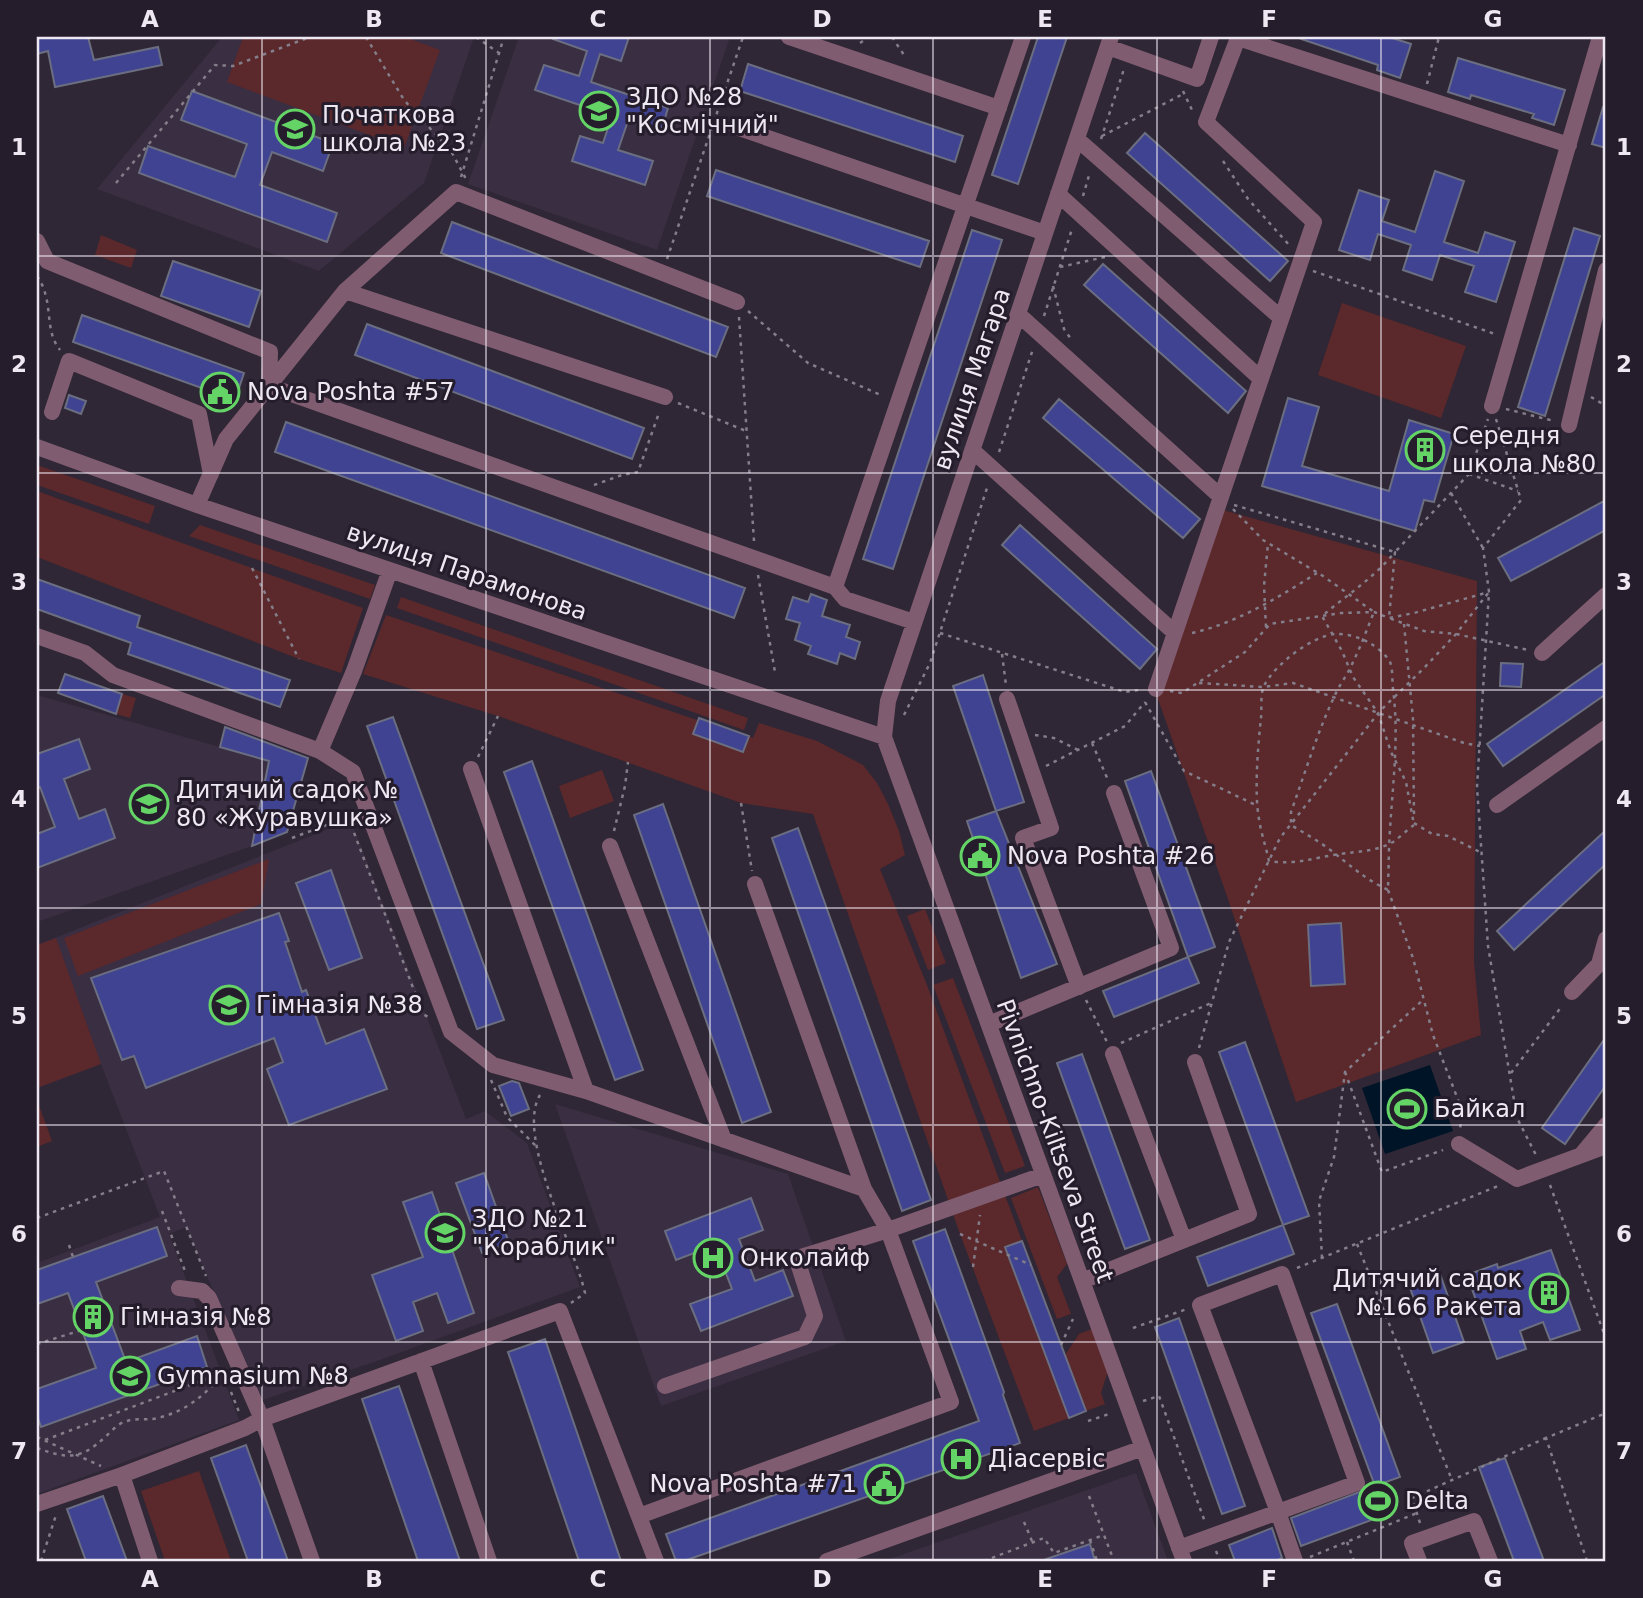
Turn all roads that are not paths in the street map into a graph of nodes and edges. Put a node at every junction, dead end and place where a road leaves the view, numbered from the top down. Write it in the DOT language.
graph roads {
  1 [pos="789,37"];
  2 [pos="1023,37"];
  3 [pos="1211,37"];
  4 [pos="1600,37"];
  5 [pos="1109,42"];
  6 [pos="999,108"];
  7 [pos="736,127"];
  8 [pos="1077,139"];
  9 [pos="1569,145"];
  10 [pos="1058,194"];
  11 [pos="966,206"];
  12 [pos="1045,233"];
  13 [pos="37,241"];
  14 [pos="1606,270"];
  15 [pos="345,291"];
  16 [pos="737,302"];
  17 [pos="1018,314"];
  18 [pos="1282,318"];
  19 [pos="1261,379"];
  20 [pos="269,386"];
  21 [pos="665,397"];
  22 [pos="1492,406"];
  23 [pos="52,412"];
  24 [pos="1569,425"];
  25 [pos="37,447"];
  26 [pos="972,450"];
  27 [pos="211,474"];
  28 [pos="1221,497"];
  29 [pos="197,505"];
  30 [pos="390,570"];
  31 [pos="835,587"];
  32 [pos="1606,595"];
  33 [pos="914,622"];
  34 [pos="1175,633"];
  35 [pos="37,636"];
  36 [pos="1542,653"];
  37 [pos="1156,689"];
  38 [pos="1007,699"];
  39 [pos="1606,728"];
  40 [pos="884,737"];
  41 [pos="320,751"];
  42 [pos="471,769"];
  43 [pos="1114,793"];
  44 [pos="1497,806"];
  45 [pos="610,846"];
  46 [pos="755,884"];
  47 [pos="1606,939"];
  48 [pos="1079,987"];
  49 [pos="1572,992"];
  50 [pos="989,1024"];
  51 [pos="1113,1054"];
  52 [pos="1195,1062"];
  53 [pos="586,1091"];
  54 [pos="1606,1125"];
  55 [pos="724,1140"];
  56 [pos="1459,1144"];
  57 [pos="1606,1146"];
  58 [pos="1581,1154"];
  59 [pos="1043,1175"];
  60 [pos="864,1189"];
  61 [pos="888,1230"];
  62 [pos="1184,1240"];
  63 [pos="1082,1281"];
  64 [pos="179,1288"];
  65 [pos="421,1361"];
  66 [pos="665,1386"];
  67 [pos="262,1419"];
  68 [pos="1143,1448"];
  69 [pos="122,1475"];
  70 [pos="37,1504"];
  71 [pos="1278,1512"];
  72 [pos="639,1516"];
  73 [pos="1181,1555"];
  74 [pos="150,1561"];
  75 [pos="312,1561"];
  76 [pos="489,1561"];
  77 [pos="656,1561"];
  78 [pos="827,1561"];
  79 [pos="1298,1561"];
  80 [pos="1419,1561"];
  81 [pos="1490,1561"];
  1 -- 6 [label="street"];
  2 -- 6 [label="street"];
  3 -- 5 [label="street"];
  4 -- 9 [label="street"];
  5 -- 8 [label="street, вулиця Магара"];
  6 -- 11 [label="street"];
  7 -- 11 [label="street"];
  8 -- 10 [label="street, вулиця Магара"];
  8 -- 18 [label="street"];
  9 -- 18 [label="street"];
  9 -- 22 [label="street"];
  10 -- 12 [label="street, вулиця Магара"];
  10 -- 19 [label="street"];
  11 -- 12 [label="street"];
  11 -- 31 [label="street"];
  12 -- 17 [label="street, вулиця Магара"];
  13 -- 20 [label="street"];
  14 -- 24 [label="street"];
  15 -- 16 [label="street"];
  15 -- 20 [label="street"];
  15 -- 21 [label="street"];
  17 -- 26 [label="street, вулиця Магара"];
  17 -- 28 [label="street"];
  18 -- 19 [label="street"];
  19 -- 28 [label="street"];
  20 -- 27 [label="street"];
  20 -- 31 [label="street"];
  23 -- 27 [label="street"];
  25 -- 29 [label="street, вулиця Парамонова"];
  26 -- 33 [label="street, вулиця Магара"];
  26 -- 34 [label="street"];
  27 -- 29 [label="street"];
  28 -- 34 [label="street"];
  29 -- 30 [label="street, вулиця Парамонова"];
  30 -- 40 [label="street, вулиця Парамонова"];
  30 -- 41 [label="street"];
  31 -- 33 [label="street"];
  32 -- 36 [label="street"];
  33 -- 40 [label="street, вулиця Магара"];
  34 -- 37 [label="street"];
  35 -- 41 [label="street"];
  38 -- 48 [label="street"];
  39 -- 44 [label="street"];
  40 -- 50 [label="street, Pivnichno-Kiltseva Street"];
  41 -- 53 [label="street"];
  42 -- 53 [label="street"];
  43 -- 48 [label="street"];
  45 -- 55 [label="street"];
  46 -- 60 [label="street"];
  47 -- 49 [label="street"];
  48 -- 50 [label="street"];
  50 -- 59 [label="street, Pivnichno-Kiltseva Street"];
  51 -- 62 [label="street"];
  52 -- 62 [label="street"];
  53 -- 55 [label="street"];
  54 -- 58 [label="street"];
  55 -- 60 [label="street"];
  56 -- 58 [label="street"];
  57 -- 58 [label="street"];
  59 -- 61 [label="street"];
  59 -- 63 [label="street, Pivnichno-Kiltseva Street"];
  60 -- 61 [label="street"];
  61 -- 66 [label="street"];
  61 -- 72 [label="street"];
  62 -- 63 [label="street"];
  63 -- 68 [label="street, Pivnichno-Kiltseva Street"];
  64 -- 67 [label="street"];
  65 -- 67 [label="street"];
  65 -- 72 [label="street"];
  65 -- 76 [label="street"];
  67 -- 69 [label="street"];
  67 -- 75 [label="street"];
  68 -- 73 [label="street, Pivnichno-Kiltseva Street"];
  68 -- 78 [label="street"];
  69 -- 70 [label="street"];
  69 -- 74 [label="street"];
  71 -- 71 [label="street"];
  71 -- 73 [label="street"];
  71 -- 79 [label="street"];
  72 -- 77 [label="street"];
  80 -- 81 [label="street"];
}
